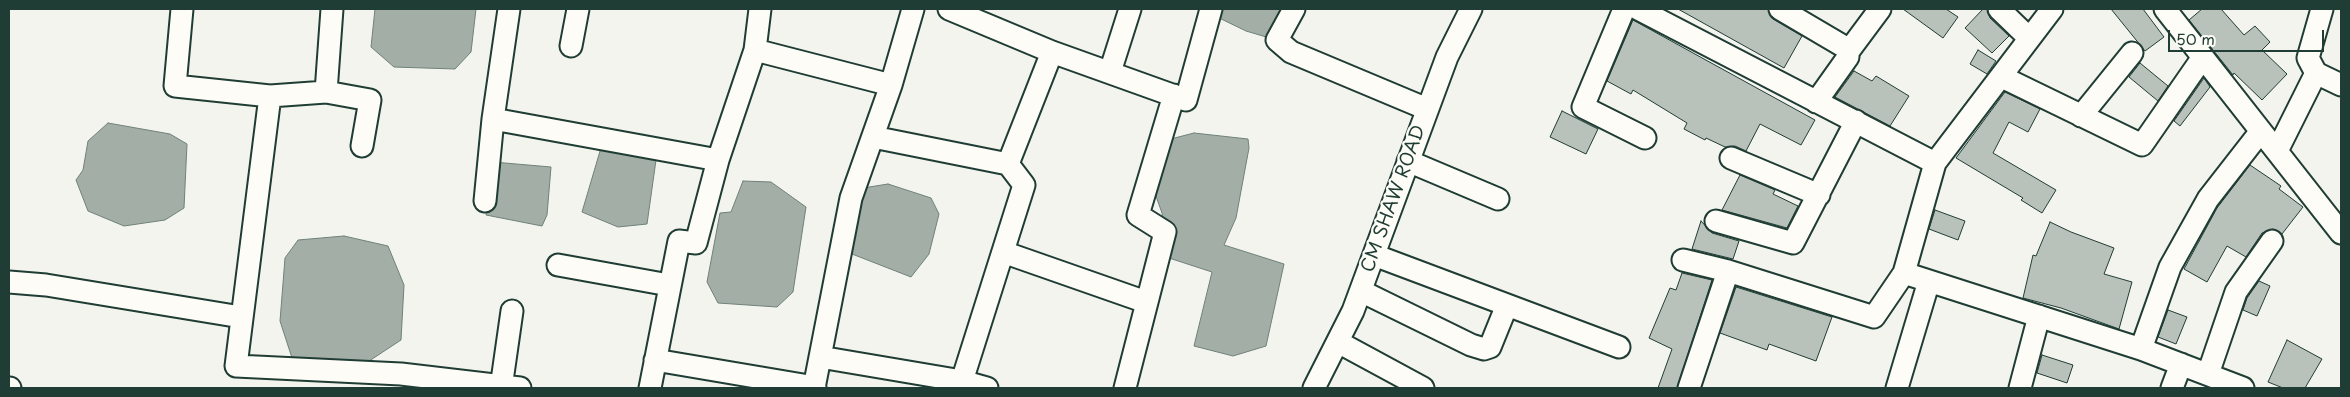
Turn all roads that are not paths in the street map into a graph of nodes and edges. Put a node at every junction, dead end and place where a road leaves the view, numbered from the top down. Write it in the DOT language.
graph roads {
  1 [pos="182,9"];
  2 [pos="332,9"];
  3 [pos="509,9"];
  4 [pos="578,9"];
  5 [pos="760,9"];
  6 [pos="913,9"];
  7 [pos="950,9"];
  8 [pos="1130,9"];
  9 [pos="1211,9"];
  10 [pos="1294,9"];
  11 [pos="1471,9"];
  12 [pos="1624,9"];
  13 [pos="1638,9"];
  14 [pos="1780,9"];
  15 [pos="1880,9"];
  16 [pos="1999,9"];
  17 [pos="2052,9"];
  18 [pos="2165,9"];
  19 [pos="2322,9"];
  20 [pos="2029,38"];
  21 [pos="571,46"];
  22 [pos="755,50"];
  23 [pos="1052,52"];
  24 [pos="1848,52"];
  25 [pos="2132,54"];
  26 [pos="2203,57"];
  27 [pos="1110,72"];
  28 [pos="2316,73"];
  29 [pos="2002,77"];
  30 [pos="891,85"];
  31 [pos="2341,85"];
  32 [pos="326,92"];
  33 [pos="1174,95"];
  34 [pos="270,96"];
  35 [pos="1816,102"];
  36 [pos="1427,109"];
  37 [pos="2081,116"];
  38 [pos="493,119"];
  39 [pos="1856,121"];
  40 [pos="2262,131"];
  41 [pos="873,136"];
  42 [pos="1645,138"];
  43 [pos="362,146"];
  44 [pos="2277,151"];
  45 [pos="1731,158"];
  46 [pos="718,160"];
  47 [pos="1408,161"];
  48 [pos="1935,163"];
  49 [pos="1008,164"];
  50 [pos="1819,195"];
  51 [pos="1498,199"];
  52 [pos="485,201"];
  53 [pos="1716,221"];
  54 [pos="2341,233"];
  55 [pos="2272,241"];
  56 [pos="1003,252"];
  57 [pos="1374,256"];
  58 [pos="1683,260"];
  59 [pos="558,265"];
  60 [pos="1728,271"];
  61 [pos="1904,273"];
  62 [pos="1929,281"];
  63 [pos="9,282"];
  64 [pos="669,285"];
  65 [pos="1361,291"];
  66 [pos="1146,302"];
  67 [pos="1507,305"];
  68 [pos="512,311"];
  69 [pos="2039,316"];
  70 [pos="241,317"];
  71 [pos="1338,342"];
  72 [pos="1619,347"];
  73 [pos="2141,349"];
  74 [pos="820,356"];
  75 [pos="655,360"];
  76 [pos="2181,364"];
  77 [pos="2208,374"];
  78 [pos="962,381"];
  79 [pos="508,387"];
  80 [pos="650,388"];
  81 [pos="814,388"];
  82 [pos="986,388"];
  83 [pos="1125,388"];
  84 [pos="1314,388"];
  85 [pos="1423,388"];
  86 [pos="1689,388"];
  87 [pos="1897,388"];
  88 [pos="2020,388"];
  89 [pos="2172,388"];
  90 [pos="2243,388"];
  1 -- 34 [label="street"];
  2 -- 32 [label="street"];
  3 -- 38 [label="street"];
  4 -- 21 [label="street"];
  5 -- 22 [label="street"];
  6 -- 30 [label="street"];
  7 -- 23 [label="street"];
  8 -- 27 [label="street"];
  9 -- 33 [label="street"];
  10 -- 36 [label="street"];
  11 -- 36 [label="street, CM SHAW ROAD"];
  12 -- 42 [label="street"];
  13 -- 35 [label="street"];
  14 -- 24 [label="street"];
  15 -- 24 [label="street"];
  16 -- 20 [label="street"];
  17 -- 20 [label="street"];
  18 -- 26 [label="street"];
  19 -- 28 [label="street"];
  20 -- 29 [label="street"];
  22 -- 30 [label="street"];
  22 -- 46 [label="street"];
  23 -- 27 [label="street"];
  23 -- 49 [label="street"];
  24 -- 35 [label="street"];
  25 -- 37 [label="street"];
  26 -- 37 [label="street"];
  26 -- 40 [label="street"];
  27 -- 33 [label="street"];
  28 -- 31 [label="street"];
  28 -- 44 [label="street"];
  29 -- 37 [label="street"];
  29 -- 48 [label="street"];
  30 -- 41 [label="street"];
  32 -- 34 [label="street"];
  32 -- 43 [label="street"];
  33 -- 66 [label="street"];
  34 -- 70 [label="street"];
  35 -- 39 [label="street"];
  36 -- 47 [label="street, CM SHAW ROAD"];
  38 -- 46 [label="street"];
  38 -- 52 [label="street"];
  39 -- 48 [label="street"];
  39 -- 50 [label="street"];
  40 -- 44 [label="street"];
  40 -- 73 [label="street"];
  41 -- 49 [label="street"];
  41 -- 74 [label="street"];
  44 -- 54 [label="street"];
  45 -- 50 [label="street"];
  46 -- 64 [label="street"];
  47 -- 51 [label="street"];
  47 -- 57 [label="street, CM SHAW ROAD"];
  48 -- 61 [label="street"];
  49 -- 56 [label="street"];
  50 -- 53 [label="street"];
  55 -- 77 [label="street"];
  56 -- 66 [label="street"];
  56 -- 78 [label="street"];
  57 -- 65 [label="street, CM SHAW ROAD"];
  57 -- 67 [label="street"];
  58 -- 60 [label="street"];
  59 -- 64 [label="street"];
  60 -- 61 [label="street"];
  60 -- 86 [label="street"];
  61 -- 62 [label="street"];
  62 -- 69 [label="street"];
  62 -- 87 [label="street"];
  63 -- 70 [label="street"];
  64 -- 75 [label="street"];
  65 -- 67 [label="street"];
  65 -- 71 [label="street, CM SHAW ROAD"];
  66 -- 83 [label="street"];
  67 -- 72 [label="street"];
  68 -- 79 [label="street"];
  69 -- 73 [label="street"];
  69 -- 88 [label="street"];
  70 -- 79 [label="street"];
  71 -- 84 [label="street, CM SHAW ROAD"];
  71 -- 85 [label="street"];
  73 -- 76 [label="street"];
  74 -- 78 [label="street"];
  74 -- 81 [label="street"];
  75 -- 80 [label="street"];
  75 -- 81 [label="street"];
  76 -- 77 [label="street"];
  76 -- 89 [label="street"];
  77 -- 90 [label="street"];
  78 -- 82 [label="street"];
}
